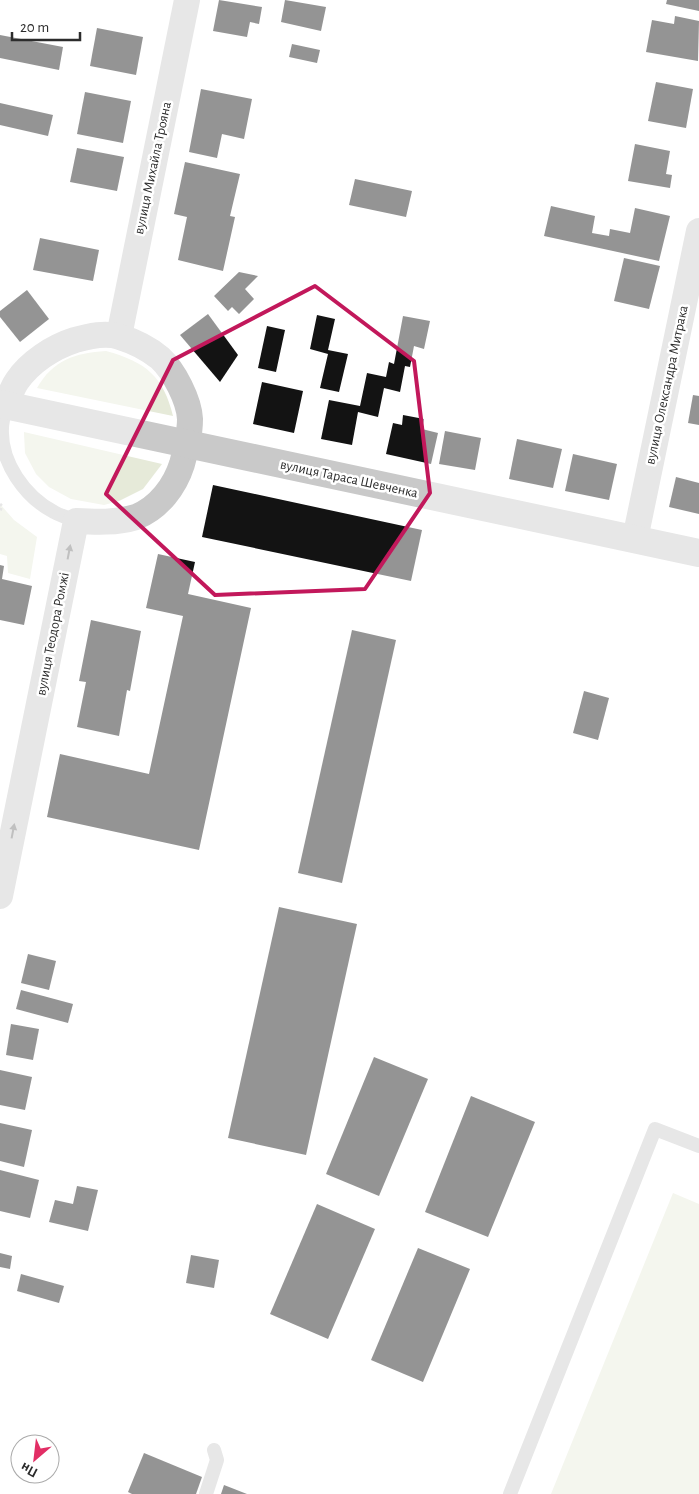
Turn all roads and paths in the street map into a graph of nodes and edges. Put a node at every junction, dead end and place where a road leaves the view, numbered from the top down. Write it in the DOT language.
graph roads {
  1 [pos="187,0"];
  2 [pos="699,231"];
  3 [pos="119,336"];
  4 [pos="3,405"];
  5 [pos="188,445"];
  6 [pos="0,504"];
  7 [pos="0,511"];
  8 [pos="76,521"];
  9 [pos="635,539"];
  10 [pos="699,553"];
  11 [pos="0,896"];
  12 [pos="699,1146"];
  13 [pos="214,1450"];
  14 [pos="206,1494"];
  15 [pos="510,1494"];
  1 -- 3 [label="street, вулиця Михайла Трояна"];
  2 -- 9 [label="street, вулиця Олександра Митрака"];
  3 -- 4 [label="street"];
  3 -- 5 [label="street"];
  4 -- 5 [label="street, вулиця Тараса Шевченка"];
  4 -- 8 [label="lane"];
  5 -- 8 [label="street"];
  5 -- 9 [label="street, вулиця Тараса Шевченка"];
  6 -- 7 [label="path"];
  11 -- 8 [label="street, вулиця Теодора Ромжі, one-way"];
  9 -- 10 [label="street, вулиця Тараса Шевченка"];
  12 -- 15 [label="lane"];
  13 -- 14 [label="lane"];
}
